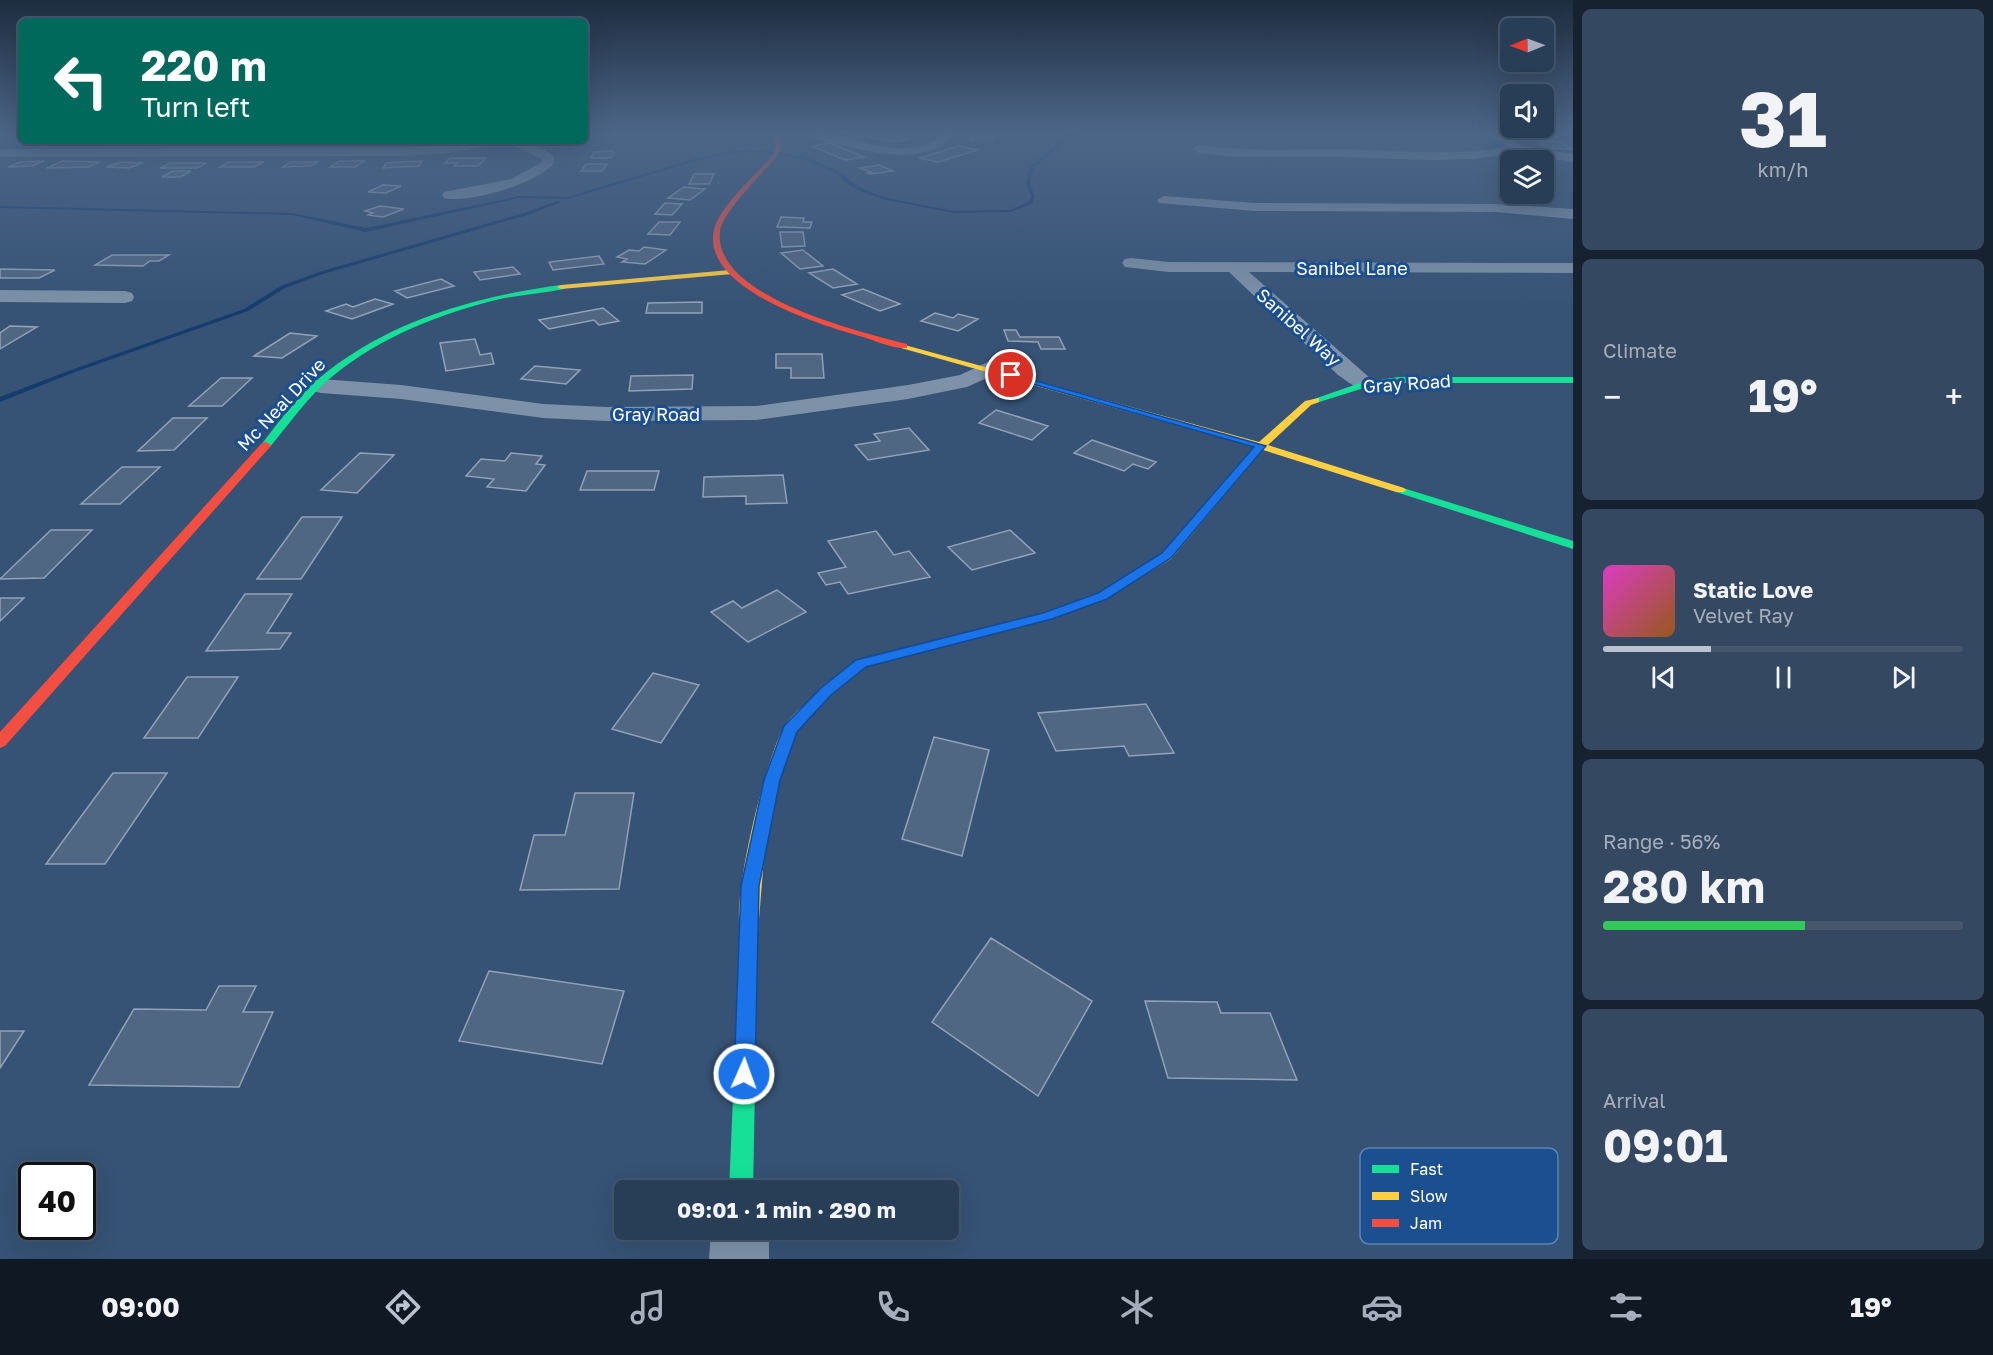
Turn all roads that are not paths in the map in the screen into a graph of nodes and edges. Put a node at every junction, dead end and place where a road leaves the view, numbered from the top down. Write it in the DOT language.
graph roads {
  1 [pos="477,190"];
  2 [pos="748,190"];
  3 [pos="449,195"];
  4 [pos="1164,200"];
  5 [pos="1573,214"];
  6 [pos="1131,263"];
  7 [pos="1234,268"];
  8 [pos="1573,268"];
  9 [pos="730,272"];
  10 [pos="0,296"];
  11 [pos="125,297"];
  12 [pos="988,369"];
  13 [pos="1573,380"];
  14 [pos="1366,384"];
  15 [pos="321,386"];
  16 [pos="1261,446"];
  17 [pos="1573,545"];
  18 [pos="0,742"];
  19 [pos="741,1180"];
  20 [pos="740,1240"];
  21 [pos="739,1259"];
  1 -- 3 [label="street"];
  2 -- 9 [label="street"];
  4 -- 5 [label="street"];
  6 -- 7 [label="street, Sanibel Lane"];
  7 -- 8 [label="street, Sanibel Lane"];
  7 -- 14 [label="street, Sanibel Way"];
  9 -- 12 [label="street"];
  9 -- 15 [label="street, Mc Neal Drive"];
  10 -- 11 [label="street"];
  12 -- 15 [label="street, Gray Road"];
  12 -- 16 [label="street"];
  13 -- 14 [label="street, Gray Road"];
  14 -- 16 [label="street, Gray Road"];
  15 -- 18 [label="street, Mc Neal Drive"];
  16 -- 17 [label="street"];
  16 -- 19 [label="street, Gray Road"];
  20 -- 21 [label="street"];
}
